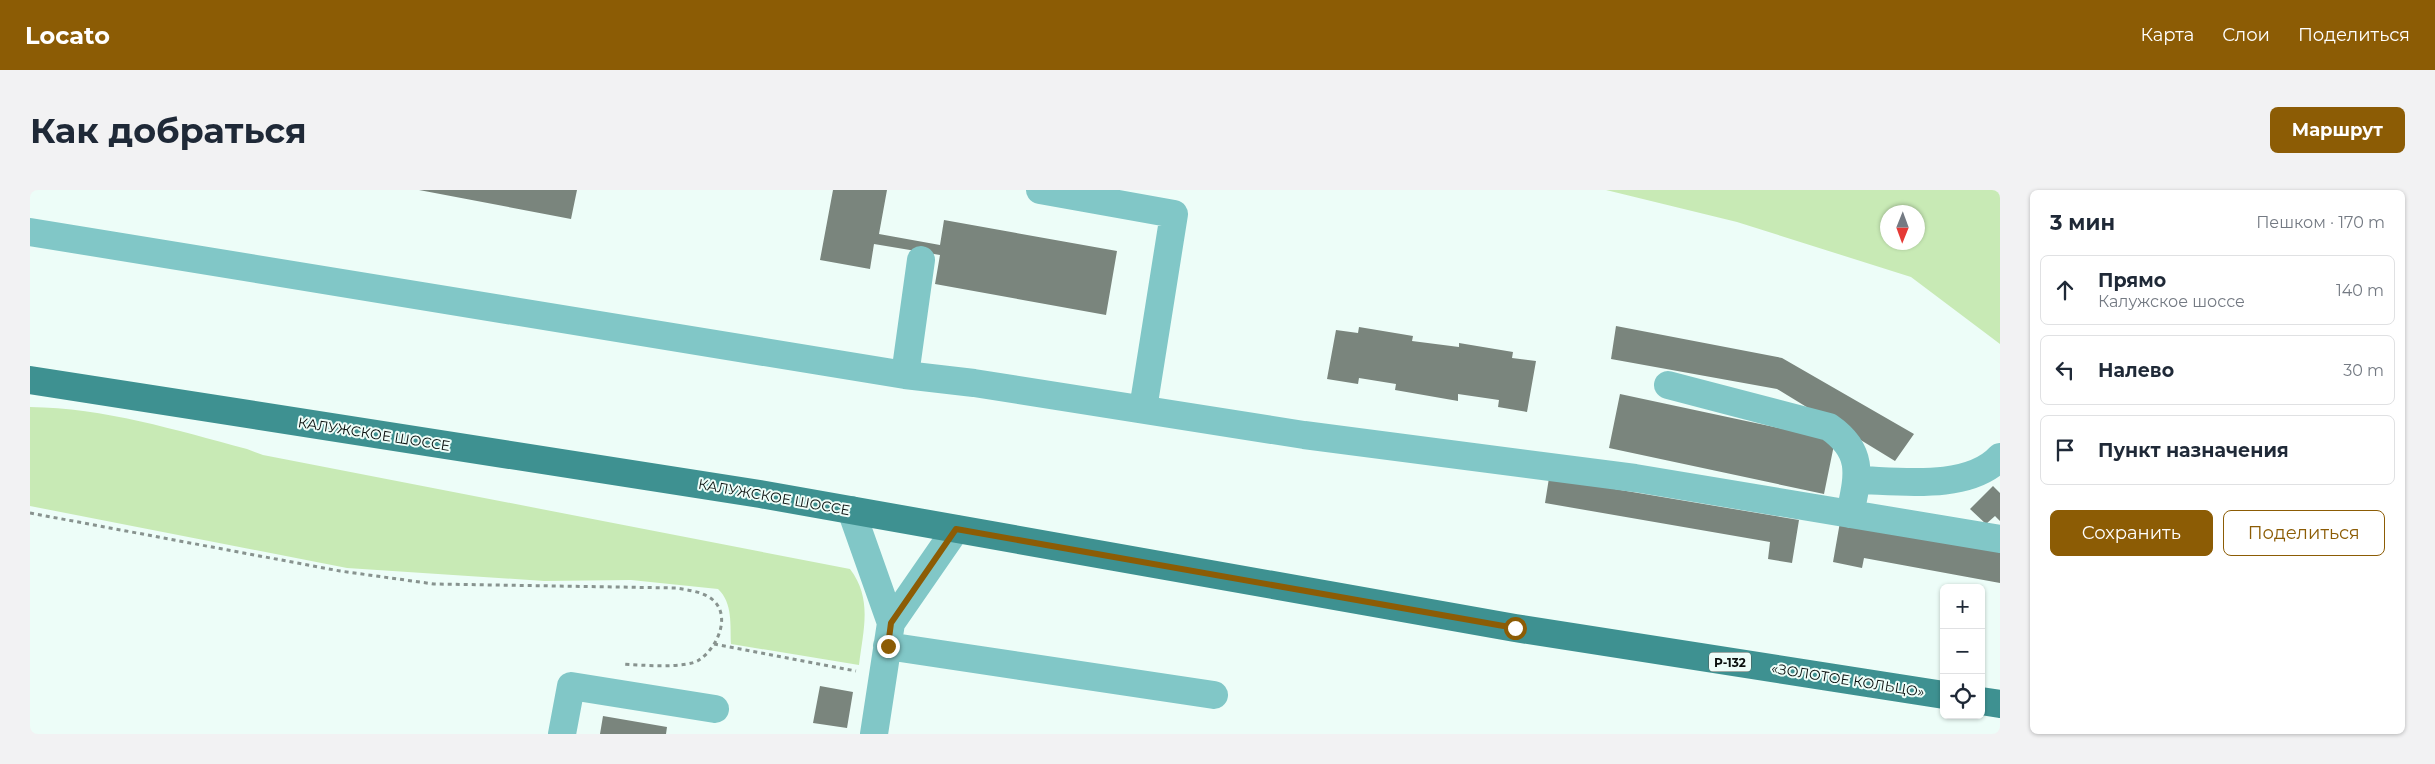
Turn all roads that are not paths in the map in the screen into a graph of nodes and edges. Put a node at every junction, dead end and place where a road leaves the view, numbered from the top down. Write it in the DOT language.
graph roads {
  1 [pos="1040,190"];
  2 [pos="30,232"];
  3 [pos="921,260"];
  4 [pos="905,375"];
  5 [pos="30,380"];
  6 [pos="1668,385"];
  7 [pos="1143,410"];
  8 [pos="2000,457"];
  9 [pos="1858,480"];
  10 [pos="851,510"];
  11 [pos="1850,514"];
  12 [pos="956,529"];
  13 [pos="2000,539"];
  14 [pos="1515,628"];
  15 [pos="889,635"];
  16 [pos="1940,694"];
  17 [pos="1214,695"];
  18 [pos="1985,702"];
  19 [pos="2000,704"];
  20 [pos="716,709"];
  21 [pos="562,734"];
  22 [pos="874,734"];
  1 -- 7 [label="street"];
  2 -- 4 [label="street"];
  3 -- 4 [label="street"];
  4 -- 7 [label="street"];
  5 -- 10 [label="main road, КАЛУЖСКОЕ ШОССЕ"];
  6 -- 9 [label="street"];
  7 -- 11 [label="street"];
  8 -- 9 [label="street"];
  9 -- 11 [label="street"];
  10 -- 12 [label="main road, КАЛУЖСКОЕ ШОССЕ"];
  10 -- 15 [label="street"];
  11 -- 13 [label="street"];
  12 -- 14 [label="main road, КАЛУЖСКОЕ ШОССЕ"];
  12 -- 15 [label="street"];
  14 -- 16 [label="main road, «ЗОЛОТОЕ КОЛЬЦО» / Р-132"];
  15 -- 17 [label="street"];
  15 -- 22 [label="street"];
  18 -- 19 [label="main road"];
  20 -- 21 [label="street"];
}
